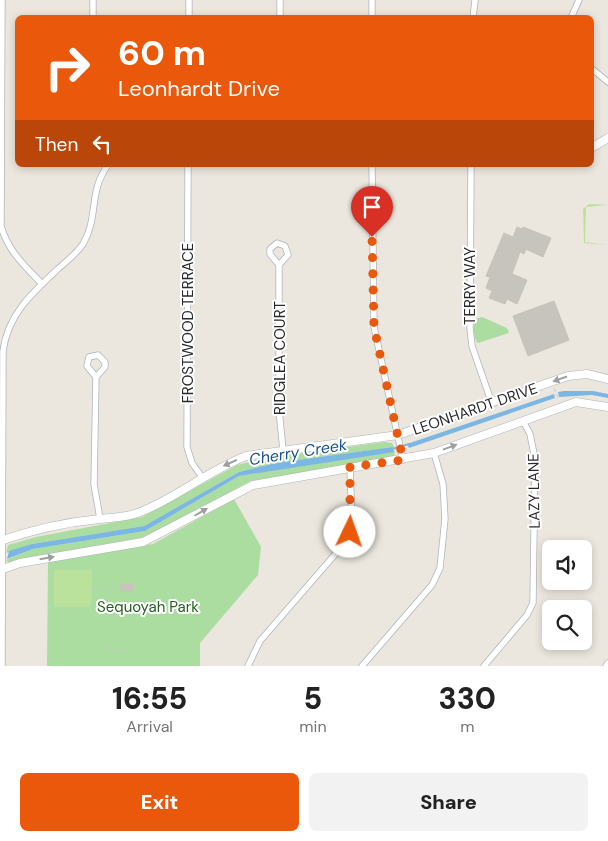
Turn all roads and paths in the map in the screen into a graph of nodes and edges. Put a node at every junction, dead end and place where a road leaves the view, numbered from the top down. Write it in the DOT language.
graph roads {
  1 [pos="2,0"];
  2 [pos="93,0"];
  3 [pos="189,0"];
  4 [pos="280,0"];
  5 [pos="372,0"];
  6 [pos="475,0"];
  7 [pos="579,0"];
  8 [pos="93,15"];
  9 [pos="189,15"];
  10 [pos="280,15"];
  11 [pos="372,15"];
  12 [pos="473,15"];
  13 [pos="572,15"];
  14 [pos="594,70"];
  15 [pos="608,82"];
  16 [pos="608,138"];
  17 [pos="594,146"];
  18 [pos="107,167"];
  19 [pos="188,167"];
  20 [pos="372,167"];
  21 [pos="471,167"];
  22 [pos="1,195"];
  23 [pos="279,265"];
  24 [pos="42,284"];
  25 [pos="96,377"];
  26 [pos="608,378"];
  27 [pos="552,382"];
  28 [pos="492,404"];
  29 [pos="562,406"];
  30 [pos="608,407"];
  31 [pos="524,421"];
  32 [pos="399,439"];
  33 [pos="283,450"];
  34 [pos="434,453"];
  35 [pos="402,456"];
  36 [pos="350,467"];
  37 [pos="202,477"];
  38 [pos="100,518"];
  39 [pos="1,541"];
  40 [pos="2,567"];
  41 [pos="92,590"];
  42 [pos="102,590"];
  43 [pos="102,644"];
  44 [pos="127,650"];
  45 [pos="2,666"];
  46 [pos="248,666"];
  47 [pos="362,666"];
  48 [pos="484,666"];
  1 -- 22 [label="street"];
  2 -- 8 [label="street"];
  3 -- 9 [label="street"];
  4 -- 10 [label="street"];
  5 -- 11 [label="street"];
  6 -- 12 [label="street"];
  7 -- 13 [label="street"];
  14 -- 15 [label="street"];
  16 -- 17 [label="street"];
  18 -- 24 [label="street"];
  19 -- 37 [label="street, FROSTWOOD TERRACE"];
  20 -- 32 [label="street"];
  21 -- 28 [label="street, TERRY WAY"];
  22 -- 24 [label="street"];
  23 -- 33 [label="street, RIDGLEA COURT"];
  24 -- 39 [label="street"];
  25 -- 38 [label="street"];
  26 -- 27 [label="street, LEONHARDT DRIVE, one-way"];
  27 -- 28 [label="street, LEONHARDT DRIVE"];
  27 -- 29 [label="path"];
  28 -- 32 [label="street, LEONHARDT DRIVE"];
  29 -- 30 [label="street, LEONHARDT DRIVE"];
  29 -- 31 [label="street, LEONHARDT DRIVE"];
  34 -- 31 [label="street, LEONHARDT DRIVE, one-way"];
  31 -- 48 [label="street, LAZY LANE"];
  32 -- 33 [label="street, LEONHARDT DRIVE"];
  32 -- 35 [label="street"];
  33 -- 37 [label="street, LEONHARDT DRIVE, one-way"];
  34 -- 35 [label="street, LEONHARDT DRIVE"];
  34 -- 47 [label="street"];
  35 -- 36 [label="street, LEONHARDT DRIVE"];
  40 -- 36 [label="street, LEONHARDT DRIVE, one-way"];
  36 -- 46 [label="street"];
  37 -- 38 [label="street, LEONHARDT DRIVE"];
  38 -- 39 [label="street, LEONHARDT DRIVE"];
  39 -- 40 [label="street"];
  40 -- 45 [label="street"];
  41 -- 42 [label="path"];
  43 -- 44 [label="path"];
}
